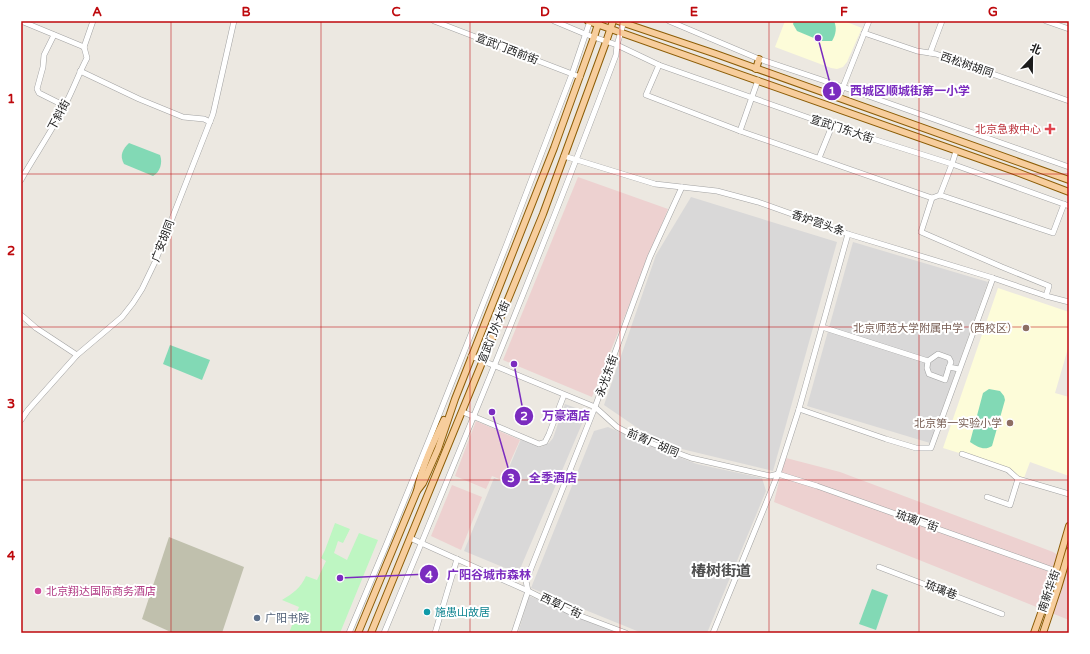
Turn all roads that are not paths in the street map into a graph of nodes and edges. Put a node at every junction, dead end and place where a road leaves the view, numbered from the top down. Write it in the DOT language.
graph roads {
  1 [pos="21,21"];
  2 [pos="93,21"];
  3 [pos="234,21"];
  4 [pos="434,21"];
  5 [pos="554,21"];
  6 [pos="589,21"];
  7 [pos="613,21"];
  8 [pos="618,21"];
  9 [pos="669,21"];
  10 [pos="869,21"];
  11 [pos="942,21"];
  12 [pos="1046,21"];
  13 [pos="625,22"];
  14 [pos="32,23"];
  15 [pos="599,23"];
  16 [pos="610,29"];
  17 [pos="1069,29"];
  18 [pos="864,33"];
  19 [pos="585,34"];
  20 [pos="54,35"];
  21 [pos="594,38"];
  22 [pos="606,42"];
  23 [pos="617,45"];
  24 [pos="84,47"];
  25 [pos="930,53"];
  26 [pos="760,59"];
  27 [pos="659,65"];
  28 [pos="756,69"];
  29 [pos="80,71"];
  30 [pos="572,74"];
  31 [pos="580,77"];
  32 [pos="758,80"];
  33 [pos="843,87"];
  34 [pos="751,97"];
  35 [pos="839,98"];
  36 [pos="1069,101"];
  37 [pos="65,106"];
  38 [pos="210,122"];
  39 [pos="832,126"];
  40 [pos="740,130"];
  41 [pos="956,151"];
  42 [pos="564,156"];
  43 [pos="819,158"];
  44 [pos="577,160"];
  45 [pos="952,164"];
  46 [pos="1069,167"];
  47 [pos="21,180"];
  48 [pos="1069,180"];
  49 [pos="682,187"];
  50 [pos="1066,191"];
  51 [pos="940,195"];
  52 [pos="1069,196"];
  53 [pos="932,198"];
  54 [pos="1067,205"];
  55 [pos="848,234"];
  56 [pos="993,278"];
  57 [pos="1046,296"];
  58 [pos="1069,302"];
  59 [pos="21,314"];
  60 [pos="822,327"];
  61 [pos="76,355"];
  62 [pos="471,356"];
  63 [pos="483,361"];
  64 [pos="928,361"];
  65 [pos="494,366"];
  66 [pos="949,367"];
  67 [pos="960,369"];
  68 [pos="564,395"];
  69 [pos="595,408"];
  70 [pos="799,408"];
  71 [pos="463,412"];
  72 [pos="473,416"];
  73 [pos="21,420"];
  74 [pos="962,454"];
  75 [pos="778,474"];
  76 [pos="1018,478"];
  77 [pos="1069,494"];
  78 [pos="987,498"];
  79 [pos="1069,526"];
  80 [pos="410,538"];
  81 [pos="422,543"];
  82 [pos="1069,551"];
  83 [pos="456,559"];
  84 [pos="879,567"];
  85 [pos="1056,571"];
  86 [pos="528,591"];
  87 [pos="1002,614"];
  88 [pos="349,633"];
  89 [pos="358,633"];
  90 [pos="371,633"];
  91 [pos="384,633"];
  92 [pos="435,633"];
  93 [pos="514,633"];
  94 [pos="626,633"];
  95 [pos="713,633"];
  96 [pos="1034,633"];
  97 [pos="1043,633"];
  1 -- 14 [label="street"];
  2 -- 24 [label="street, 下斜街"];
  3 -- 38 [label="street, 广安胡同"];
  4 -- 30 [label="street, 宣武门西前街"];
  5 -- 19 [label="street, 宣武门东大街"];
  6 -- 15 [label="main road, 宣武门东大街"];
  6 -- 19 [label="street"];
  7 -- 16 [label="main road, 宣武门外大街"];
  8 -- 13 [label="main road"];
  9 -- 26 [label="street"];
  10 -- 18 [label="street"];
  11 -- 25 [label="street"];
  12 -- 17 [label="street"];
  13 -- 23 [label="street"];
  13 -- 28 [label="main road"];
  14 -- 20 [label="street"];
  15 -- 16 [label="main road, 宣武门东大街"];
  15 -- 21 [label="main road, 宣武门外大街"];
  16 -- 22 [label="main road, 宣武门外大街"];
  16 -- 32 [label="main road, 宣武门东大街"];
  18 -- 25 [label="street, 西松树胡同"];
  18 -- 33 [label="street"];
  19 -- 21 [label="street, 宣武门东大街"];
  19 -- 30 [label="street"];
  20 -- 24 [label="street"];
  20 -- 37 [label="street"];
  21 -- 22 [label="street, 宣武门东大街"];
  21 -- 31 [label="main road, 宣武门外大街"];
  22 -- 23 [label="street, 宣武门东大街"];
  22 -- 42 [label="main road, 宣武门外大街"];
  23 -- 27 [label="street, 宣武门东大街"];
  23 -- 44 [label="street"];
  24 -- 29 [label="street, 下斜街"];
  25 -- 36 [label="street, 西松树胡同"];
  26 -- 28 [label="main road"];
  26 -- 33 [label="street"];
  27 -- 34 [label="street, 宣武门东大街"];
  27 -- 40 [label="street"];
  28 -- 35 [label="main road"];
  29 -- 37 [label="street, 下斜街"];
  29 -- 38 [label="street"];
  30 -- 31 [label="street, 宣武门西前街"];
  30 -- 88 [label="street"];
  31 -- 62 [label="main road, 宣武门外大街"];
  32 -- 34 [label="street"];
  32 -- 41 [label="main road, 宣武门东大街"];
  33 -- 35 [label="street"];
  33 -- 46 [label="street"];
  34 -- 39 [label="street, 宣武门东大街"];
  34 -- 40 [label="street"];
  35 -- 48 [label="main road"];
  37 -- 47 [label="street, 下斜街"];
  38 -- 61 [label="street, 广安胡同"];
  39 -- 43 [label="street"];
  39 -- 45 [label="street, 宣武门东大街"];
  40 -- 43 [label="street"];
  41 -- 45 [label="street"];
  41 -- 50 [label="main road, 宣武门东大街"];
  42 -- 44 [label="street, 香炉营头条"];
  42 -- 63 [label="main road, 宣武门外大街"];
  43 -- 53 [label="street"];
  44 -- 49 [label="street, 香炉营头条"];
  44 -- 65 [label="street"];
  45 -- 51 [label="street"];
  45 -- 54 [label="street, 宣武门东大街"];
  49 -- 55 [label="street, 香炉营头条"];
  49 -- 69 [label="street, 永光东街"];
  50 -- 52 [label="main road"];
  51 -- 53 [label="street"];
  51 -- 54 [label="street"];
  53 -- 57 [label="street"];
  55 -- 56 [label="street, 香炉营头条"];
  55 -- 60 [label="street"];
  56 -- 57 [label="street, 香炉营头条"];
  56 -- 67 [label="street"];
  57 -- 58 [label="street, 香炉营头条"];
  59 -- 61 [label="street"];
  60 -- 64 [label="street"];
  60 -- 70 [label="street"];
  61 -- 73 [label="street, 广安胡同"];
  62 -- 63 [label="street, 前青厂胡同"];
  62 -- 89 [label="main road, 宣武门外大街"];
  63 -- 65 [label="street, 前青厂胡同"];
  63 -- 71 [label="main road, 宣武门外大街"];
  64 -- 66 [label="street"];
  64 -- 66 [label="street"];
  65 -- 68 [label="street, 前青厂胡同"];
  65 -- 72 [label="street"];
  66 -- 67 [label="street"];
  67 -- 70 [label="street"];
  68 -- 69 [label="street, 前青厂胡同"];
  68 -- 72 [label="street"];
  69 -- 75 [label="street, 前青厂胡同"];
  69 -- 86 [label="street, 永光东街"];
  70 -- 75 [label="street"];
  71 -- 72 [label="street"];
  71 -- 80 [label="main road, 宣武门外大街"];
  72 -- 81 [label="street"];
  74 -- 76 [label="street"];
  75 -- 85 [label="street, 琉璃厂街"];
  75 -- 95 [label="street"];
  76 -- 77 [label="street"];
  76 -- 78 [label="street"];
  79 -- 85 [label="main road, 南新华街"];
  80 -- 81 [label="street, 西草厂街"];
  80 -- 90 [label="main road, 宣武门外大街"];
  81 -- 83 [label="street, 西草厂街"];
  81 -- 91 [label="street"];
  82 -- 97 [label="main road, 南新华街"];
  83 -- 86 [label="street, 西草厂街"];
  83 -- 92 [label="street"];
  84 -- 87 [label="street, 琉璃巷"];
  85 -- 96 [label="main road, 南新华街"];
  86 -- 93 [label="street, 永光东街"];
  86 -- 94 [label="street, 西草厂街"];
}
